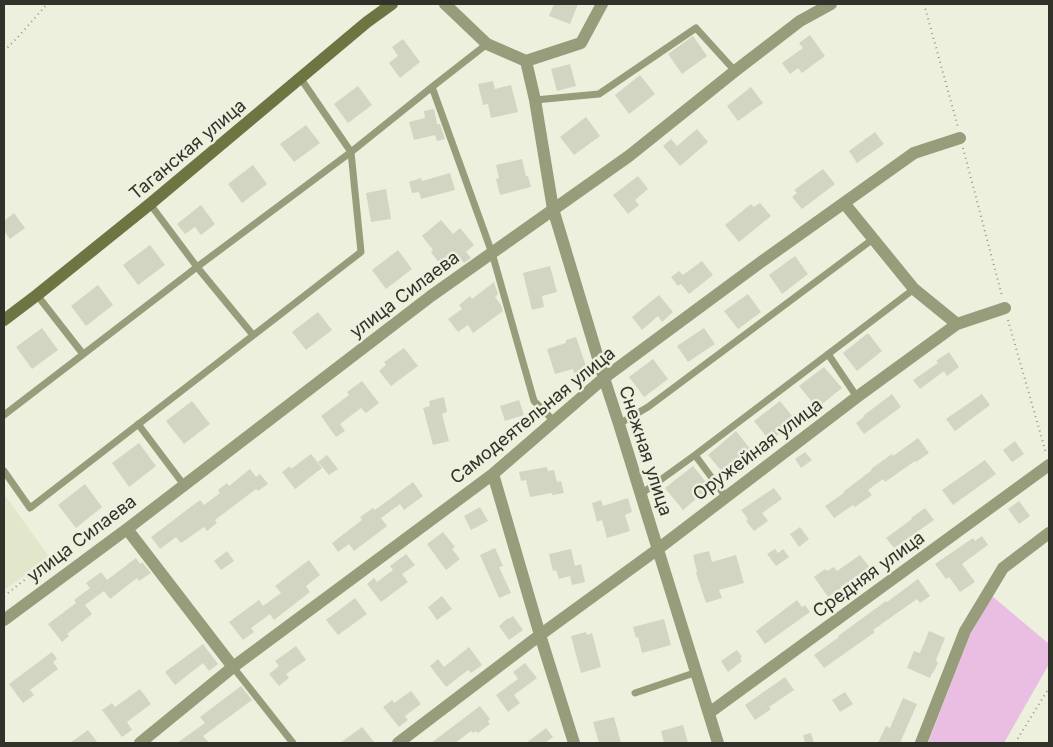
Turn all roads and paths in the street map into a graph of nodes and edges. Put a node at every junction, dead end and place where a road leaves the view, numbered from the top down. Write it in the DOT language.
graph roads {
  1 [pos="47,4"];
  2 [pos="392,4"];
  3 [pos="444,4"];
  4 [pos="602,4"];
  5 [pos="831,4"];
  6 [pos="924,4"];
  7 [pos="487,44"];
  8 [pos="4,52"];
  9 [pos="526,62"];
  10 [pos="735,71"];
  11 [pos="301,78"];
  12 [pos="432,87"];
  13 [pos="534,100"];
  14 [pos="960,138"];
  15 [pos="351,152"];
  16 [pos="844,203"];
  17 [pos="150,204"];
  18 [pos="553,209"];
  19 [pos="873,239"];
  20 [pos="492,253"];
  21 [pos="196,267"];
  22 [pos="914,289"];
  23 [pos="37,295"];
  24 [pos="1005,308"];
  25 [pos="4,320"];
  26 [pos="956,324"];
  27 [pos="253,335"];
  28 [pos="83,354"];
  29 [pos="828,354"];
  30 [pos="604,378"];
  31 [pos="857,396"];
  32 [pos="4,415"];
  33 [pos="554,421"];
  34 [pos="138,424"];
  35 [pos="619,424"];
  36 [pos="695,455"];
  37 [pos="1048,460"];
  38 [pos="4,471"];
  39 [pos="493,474"];
  40 [pos="184,484"];
  41 [pos="641,494"];
  42 [pos="726,497"];
  43 [pos="127,529"];
  44 [pos="1049,533"];
  45 [pos="658,549"];
  46 [pos="36,571"];
  47 [pos="4,596"];
  48 [pos="4,620"];
  49 [pos="540,635"];
  50 [pos="233,667"];
  51 [pos="697,672"];
  52 [pos="1049,688"];
  53 [pos="635,693"];
  54 [pos="709,713"];
  55 [pos="140,743"];
  56 [pos="293,743"];
  57 [pos="398,743"];
  58 [pos="574,743"];
  59 [pos="718,743"];
  60 [pos="921,743"];
  61 [pos="1015,743"];
  1 -- 8 [label="path"];
  2 -- 11 [label="main road, Таганская улица"];
  3 -- 7 [label="street"];
  4 -- 9 [label="street"];
  5 -- 10 [label="street, улица Силаева"];
  6 -- 14 [label="path"];
  7 -- 9 [label="street"];
  7 -- 12 [label="lane"];
  9 -- 13 [label="street, Снежная улица"];
  10 -- 13 [label="lane"];
  10 -- 18 [label="street, улица Силаева"];
  11 -- 15 [label="lane"];
  11 -- 17 [label="main road, Таганская улица"];
  12 -- 15 [label="lane"];
  12 -- 20 [label="lane"];
  13 -- 18 [label="street, Снежная улица"];
  14 -- 16 [label="street, Самодеятельная улица"];
  14 -- 24 [label="path"];
  15 -- 21 [label="lane"];
  15 -- 27 [label="lane"];
  16 -- 19 [label="street"];
  16 -- 30 [label="street, Самодеятельная улица"];
  17 -- 21 [label="lane"];
  17 -- 23 [label="main road, Таганская улица"];
  18 -- 20 [label="street, улица Силаева"];
  18 -- 30 [label="street, Снежная улица"];
  19 -- 22 [label="street"];
  19 -- 35 [label="lane"];
  20 -- 33 [label="lane"];
  20 -- 40 [label="street, улица Силаева"];
  21 -- 27 [label="lane"];
  21 -- 28 [label="lane"];
  22 -- 26 [label="street"];
  22 -- 29 [label="lane"];
  23 -- 25 [label="main road, Таганская улица"];
  23 -- 28 [label="lane"];
  24 -- 26 [label="street, Оружейная улица"];
  24 -- 37 [label="path"];
  26 -- 31 [label="street, Оружейная улица"];
  27 -- 34 [label="lane"];
  28 -- 32 [label="lane"];
  29 -- 31 [label="lane"];
  29 -- 36 [label="lane"];
  30 -- 33 [label="street, Самодеятельная улица"];
  30 -- 35 [label="street, Снежная улица"];
  31 -- 42 [label="street, Оружейная улица"];
  33 -- 39 [label="street, Самодеятельная улица"];
  34 -- 38 [label="lane"];
  34 -- 40 [label="lane"];
  35 -- 41 [label="street, Снежная улица"];
  36 -- 41 [label="lane"];
  36 -- 42 [label="lane"];
  37 -- 54 [label="street, Средняя улица"];
  39 -- 49 [label="street"];
  39 -- 50 [label="street, Самодеятельная улица"];
  40 -- 43 [label="street, улица Силаева"];
  41 -- 45 [label="street, Снежная улица"];
  42 -- 45 [label="street, Оружейная улица"];
  43 -- 48 [label="street, улица Силаева"];
  43 -- 50 [label="street"];
  44 -- 60 [label="street"];
  45 -- 49 [label="street, Оружейная улица"];
  45 -- 51 [label="street, Снежная улица"];
  46 -- 47 [label="path"];
  49 -- 57 [label="street, Оружейная улица"];
  49 -- 58 [label="street"];
  50 -- 55 [label="street, Самодеятельная улица"];
  50 -- 56 [label="lane"];
  51 -- 53 [label="lane"];
  51 -- 54 [label="street, Снежная улица"];
  52 -- 61 [label="path"];
  54 -- 59 [label="street, Снежная улица"];
}
